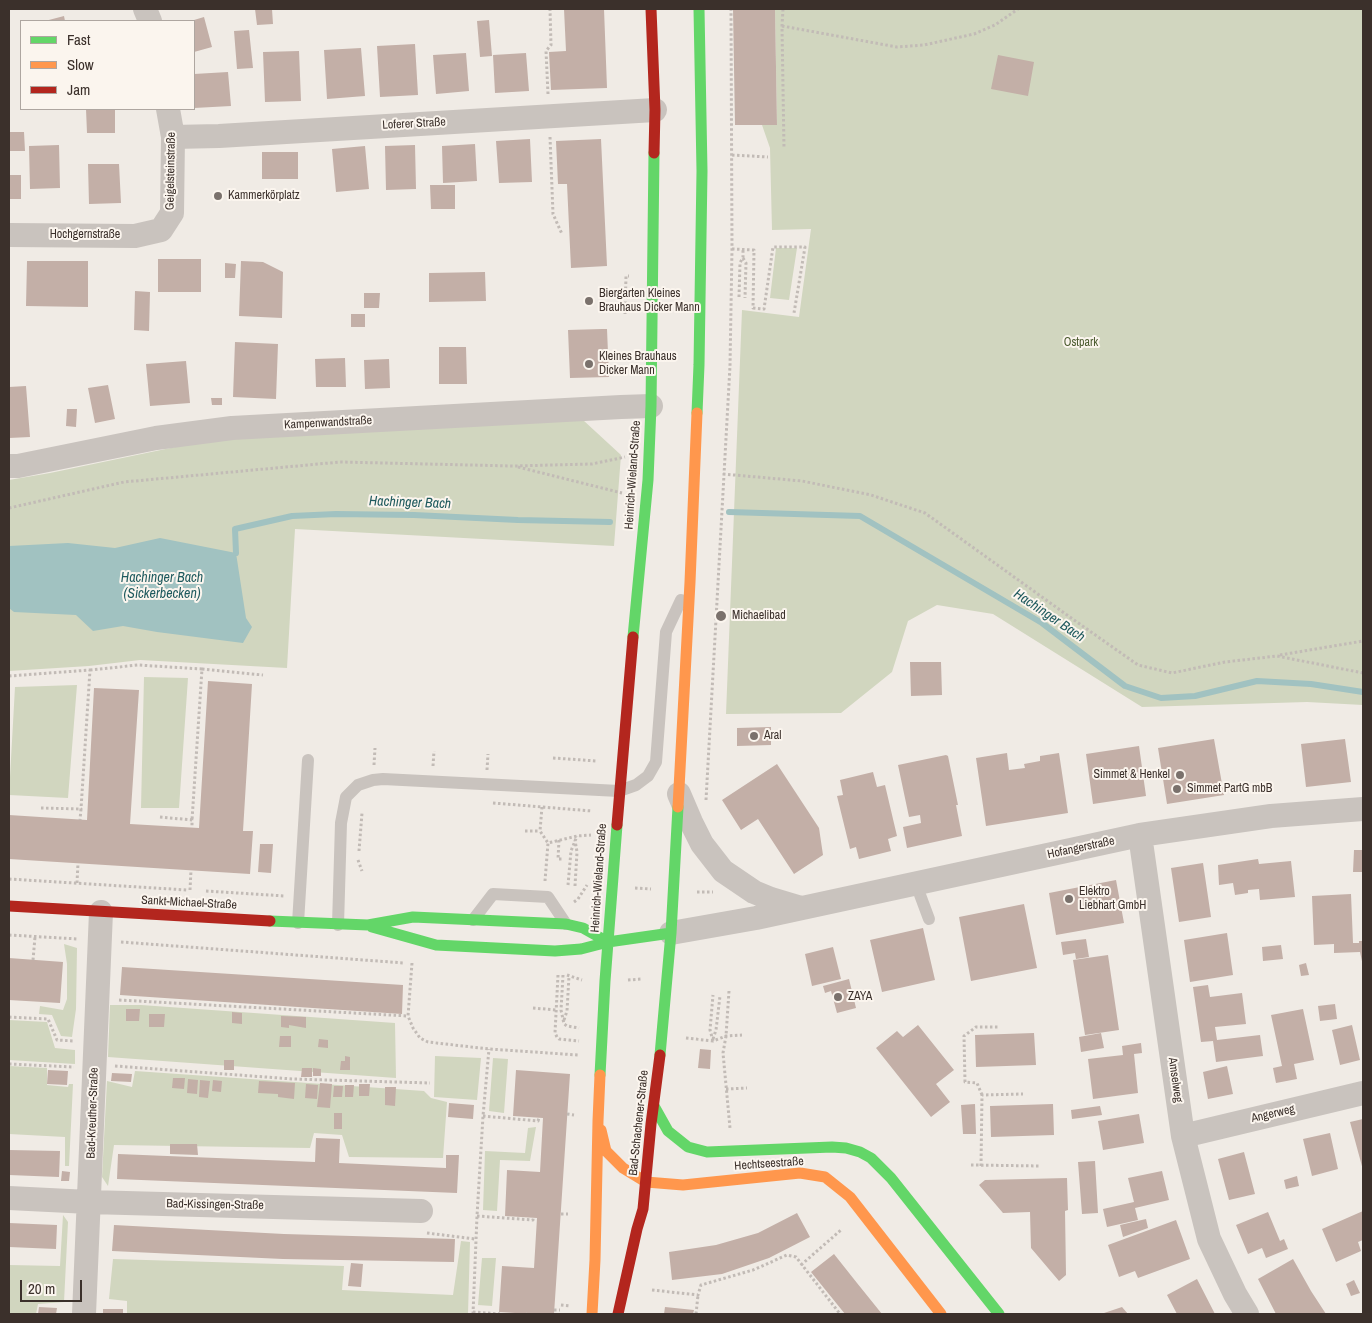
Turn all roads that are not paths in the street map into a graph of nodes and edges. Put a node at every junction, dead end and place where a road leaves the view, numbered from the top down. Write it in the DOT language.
graph roads {
  1 [pos="651,9"];
  2 [pos="699,9"];
  3 [pos="168,110"];
  4 [pos="655,110"];
  5 [pos="173,137"];
  6 [pos="161,230"];
  7 [pos="9,235"];
  8 [pos="651,406"];
  9 [pos="9,466"];
  10 [pos="690,582"];
  11 [pos="308,760"];
  12 [pos="619,791"];
  13 [pos="679,794"];
  14 [pos="1363,809"];
  15 [pos="1140,835"];
  16 [pos="916,884"];
  17 [pos="9,906"];
  18 [pos="802,908"];
  19 [pos="101,912"];
  20 [pos="929,919"];
  21 [pos="473,920"];
  22 [pos="298,923"];
  23 [pos="338,924"];
  24 [pos="566,924"];
  25 [pos="368,925"];
  26 [pos="671,933"];
  27 [pos="608,942"];
  28 [pos="1363,1093"];
  29 [pos="654,1106"];
  30 [pos="598,1121"];
  31 [pos="651,1124"];
  32 [pos="1183,1136"];
  33 [pos="636,1140"];
  34 [pos="618,1143"];
  35 [pos="646,1182"];
  36 [pos="9,1198"];
  37 [pos="89,1202"];
  38 [pos="421,1211"];
  39 [pos="84,1314"];
  40 [pos="592,1314"];
  41 [pos="618,1314"];
  42 [pos="941,1314"];
  43 [pos="999,1314"];
  44 [pos="1247,1314"];
  1 -- 4 [label="main road, Heinrich-Wieland-Straße"];
  2 -- 10 [label="main road"];
  3 -- 5 [label="street, Geigelsteinstraße"];
  4 -- 5 [label="street, Loferer Straße"];
  4 -- 8 [label="main road, Heinrich-Wieland-Straße"];
  5 -- 6 [label="street, Geigelsteinstraße"];
  6 -- 7 [label="street, Hochgernstraße"];
  8 -- 9 [label="street, Kampenwandstraße"];
  8 -- 12 [label="main road, Heinrich-Wieland-Straße"];
  10 -- 12 [label="lane"];
  10 -- 13 [label="main road"];
  11 -- 22 [label="lane"];
  12 -- 23 [label="lane"];
  12 -- 27 [label="main road, Heinrich-Wieland-Straße"];
  13 -- 18 [label="street, Hofangerstraße"];
  13 -- 26 [label="main road"];
  14 -- 15 [label="street, Hofangerstraße"];
  15 -- 16 [label="street, Hofangerstraße"];
  15 -- 32 [label="street, Amselweg"];
  16 -- 18 [label="street, Hofangerstraße"];
  16 -- 20 [label="lane"];
  17 -- 19 [label="main road, Sankt-Michael-Straße"];
  18 -- 26 [label="street, Hofangerstraße"];
  19 -- 22 [label="main road, Sankt-Michael-Straße"];
  19 -- 37 [label="street, Bad-Kreuther-Straße"];
  21 -- 24 [label="main road, Sankt-Michael-Straße"];
  21 -- 24 [label="lane"];
  21 -- 25 [label="main road, Sankt-Michael-Straße"];
  22 -- 23 [label="main road, Sankt-Michael-Straße"];
  23 -- 25 [label="main road, Sankt-Michael-Straße"];
  24 -- 27 [label="main road, Sankt-Michael-Straße"];
  25 -- 27 [label="main road, Sankt-Michael-Straße"];
  26 -- 27 [label="main road, Sankt-Michael-Straße"];
  26 -- 29 [label="main road, Bad-Schachener-Straße"];
  27 -- 30 [label="main road"];
  28 -- 32 [label="street, Angerweg"];
  29 -- 31 [label="main road, Bad-Schachener-Straße"];
  29 -- 43 [label="main road, Hechtseestraße"];
  30 -- 34 [label="main road"];
  30 -- 35 [label="main road, Hechtseestraße"];
  30 -- 40 [label="main road"];
  31 -- 33 [label="main road"];
  31 -- 35 [label="main road, Bad-Schachener-Straße"];
  32 -- 44 [label="street, Amselweg"];
  35 -- 41 [label="main road, Bad-Schachener-Straße"];
  35 -- 42 [label="main road, Hechtseestraße"];
  36 -- 37 [label="street, Bad-Kissingen-Straße"];
  37 -- 38 [label="street, Bad-Kissingen-Straße"];
  37 -- 39 [label="street, Bad-Kreuther-Straße"];
}
